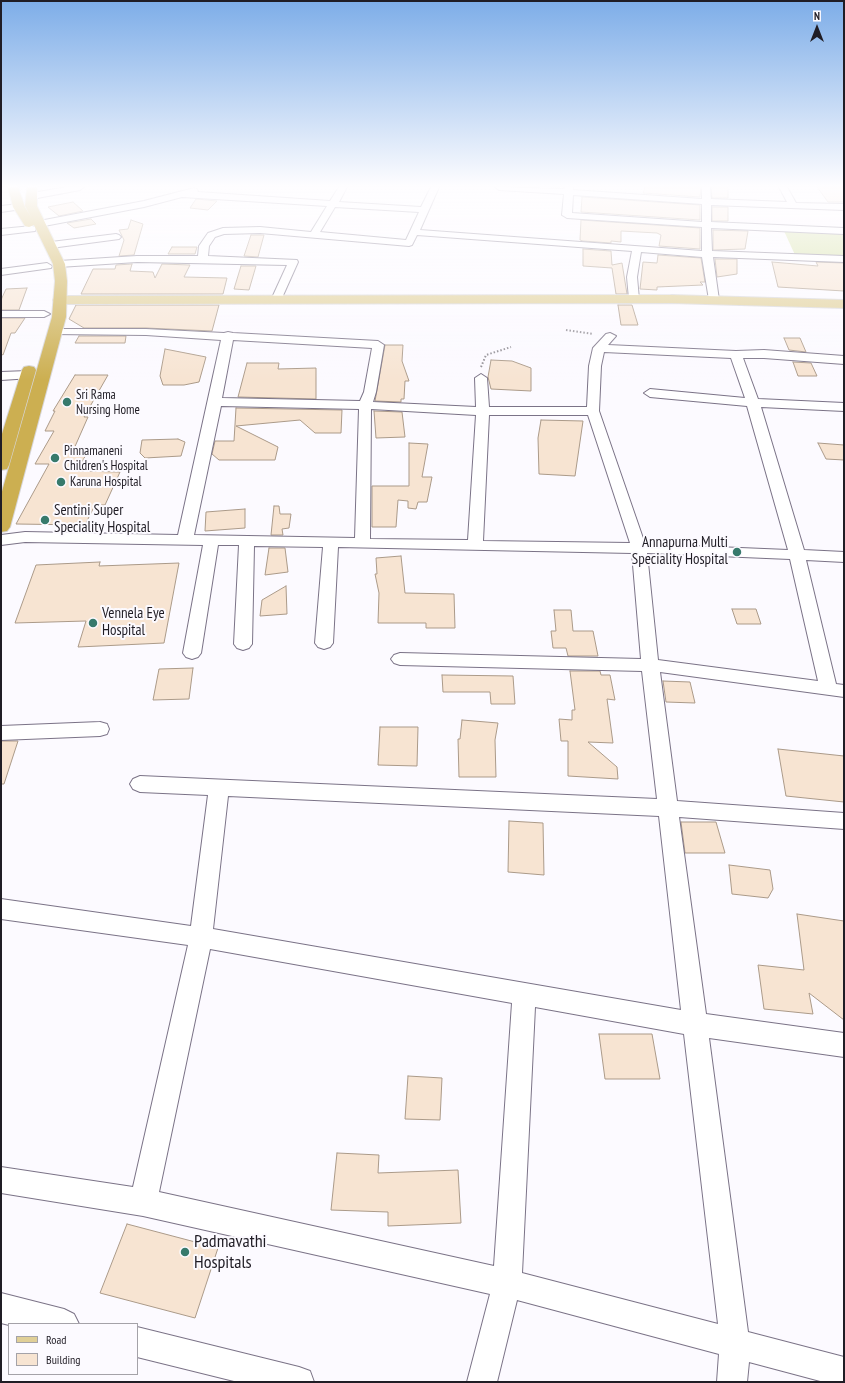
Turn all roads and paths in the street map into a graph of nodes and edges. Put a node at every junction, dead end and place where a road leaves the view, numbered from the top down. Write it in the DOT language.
graph roads {
  1 [pos="44,252"];
  2 [pos="51,252"];
  3 [pos="204,252"];
  4 [pos="637,252"];
  5 [pos="673,252"];
  6 [pos="707,254"];
  7 [pos="203,259"];
  8 [pos="844,259"];
  9 [pos="51,270"];
  10 [pos="1,272"];
  11 [pos="53,299"];
  12 [pos="634,299"];
  13 [pos="276,300"];
  14 [pos="714,300"];
  15 [pos="844,304"];
  16 [pos="1,314"];
  17 [pos="44,314"];
  18 [pos="566,330"];
  19 [pos="55,332"];
  20 [pos="228,335"];
  21 [pos="604,342"];
  22 [pos="37,345"];
  23 [pos="511,347"];
  24 [pos="736,355"];
  25 [pos="33,360"];
  26 [pos="844,360"];
  27 [pos="28,374"];
  28 [pos="1,376"];
  29 [pos="481,378"];
  30 [pos="650,393"];
  31 [pos="215,402"];
  32 [pos="753,403"];
  33 [pos="365,405"];
  34 [pos="844,408"];
  35 [pos="483,411"];
  36 [pos="593,411"];
  37 [pos="1,465"];
  38 [pos="1,527"];
  39 [pos="1,540"];
  40 [pos="185,540"];
  41 [pos="211,540"];
  42 [pos="247,540"];
  43 [pos="331,542"];
  44 [pos="362,543"];
  45 [pos="475,545"];
  46 [pos="639,548"];
  47 [pos="797,554"];
  48 [pos="844,557"];
  49 [pos="324,643"];
  50 [pos="243,644"];
  51 [pos="192,652"];
  52 [pos="400,658"];
  53 [pos="650,665"];
  54 [pos="837,691"];
  55 [pos="100,729"];
  56 [pos="1,734"];
  57 [pos="140,784"];
  58 [pos="219,788"];
  59 [pos="667,808"];
  60 [pos="844,821"];
  61 [pos="1,909"];
  62 [pos="201,937"];
  63 [pos="524,995"];
  64 [pos="694,1024"];
  65 [pos="844,1045"];
  66 [pos="1,1180"];
  67 [pos="143,1202"];
  68 [pos="507,1283"];
  69 [pos="1,1308"];
  70 [pos="60,1323"];
  71 [pos="138,1342"];
  72 [pos="734,1343"];
  73 [pos="844,1372"];
  74 [pos="299,1382"];
  75 [pos="482,1382"];
  76 [pos="732,1382"];
  1 -- 9 [label="highway"];
  2 -- 9 [label="highway"];
  3 -- 7 [label="street"];
  4 -- 12 [label="street"];
  5 -- 6 [label="street"];
  6 -- 8 [label="street"];
  6 -- 14 [label="street"];
  7 -- 9 [label="street"];
  7 -- 13 [label="street"];
  9 -- 10 [label="street"];
  9 -- 11 [label="highway"];
  11 -- 13 [label="main road"];
  11 -- 17 [label="highway"];
  11 -- 19 [label="highway"];
  12 -- 13 [label="main road"];
  12 -- 14 [label="main road"];
  14 -- 15 [label="main road"];
  16 -- 17 [label="street"];
  17 -- 22 [label="highway"];
  18 -- 21 [label="path"];
  19 -- 20 [label="street"];
  19 -- 38 [label="highway"];
  20 -- 31 [label="street"];
  20 -- 33 [label="street"];
  21 -- 24 [label="street"];
  21 -- 36 [label="street"];
  23 -- 29 [label="path"];
  24 -- 26 [label="street"];
  24 -- 32 [label="street"];
  25 -- 27 [label="highway"];
  27 -- 28 [label="street"];
  27 -- 37 [label="highway"];
  29 -- 35 [label="street"];
  30 -- 32 [label="street"];
  31 -- 33 [label="street"];
  31 -- 40 [label="street"];
  32 -- 34 [label="street"];
  32 -- 47 [label="street"];
  33 -- 35 [label="street"];
  33 -- 44 [label="street"];
  35 -- 36 [label="street"];
  35 -- 45 [label="street"];
  36 -- 46 [label="street"];
  39 -- 40 [label="street"];
  40 -- 41 [label="street"];
  41 -- 42 [label="street"];
  41 -- 51 [label="street"];
  42 -- 43 [label="street"];
  42 -- 50 [label="street"];
  43 -- 44 [label="street"];
  43 -- 49 [label="street"];
  44 -- 45 [label="street"];
  45 -- 46 [label="street"];
  46 -- 47 [label="street"];
  46 -- 53 [label="street"];
  47 -- 48 [label="street"];
  47 -- 54 [label="street"];
  52 -- 53 [label="street"];
  53 -- 54 [label="street"];
  53 -- 59 [label="street"];
  55 -- 56 [label="street"];
  57 -- 58 [label="street"];
  58 -- 59 [label="street"];
  58 -- 62 [label="street"];
  59 -- 60 [label="street"];
  59 -- 64 [label="street"];
  61 -- 62 [label="street"];
  62 -- 63 [label="street"];
  62 -- 67 [label="street"];
  63 -- 64 [label="street"];
  63 -- 68 [label="street"];
  64 -- 65 [label="street"];
  64 -- 72 [label="street"];
  66 -- 67 [label="street"];
  67 -- 68 [label="street"];
  68 -- 72 [label="street"];
  68 -- 75 [label="street"];
  69 -- 70 [label="street"];
  71 -- 74 [label="street"];
  72 -- 73 [label="street"];
  72 -- 76 [label="street"];
}
